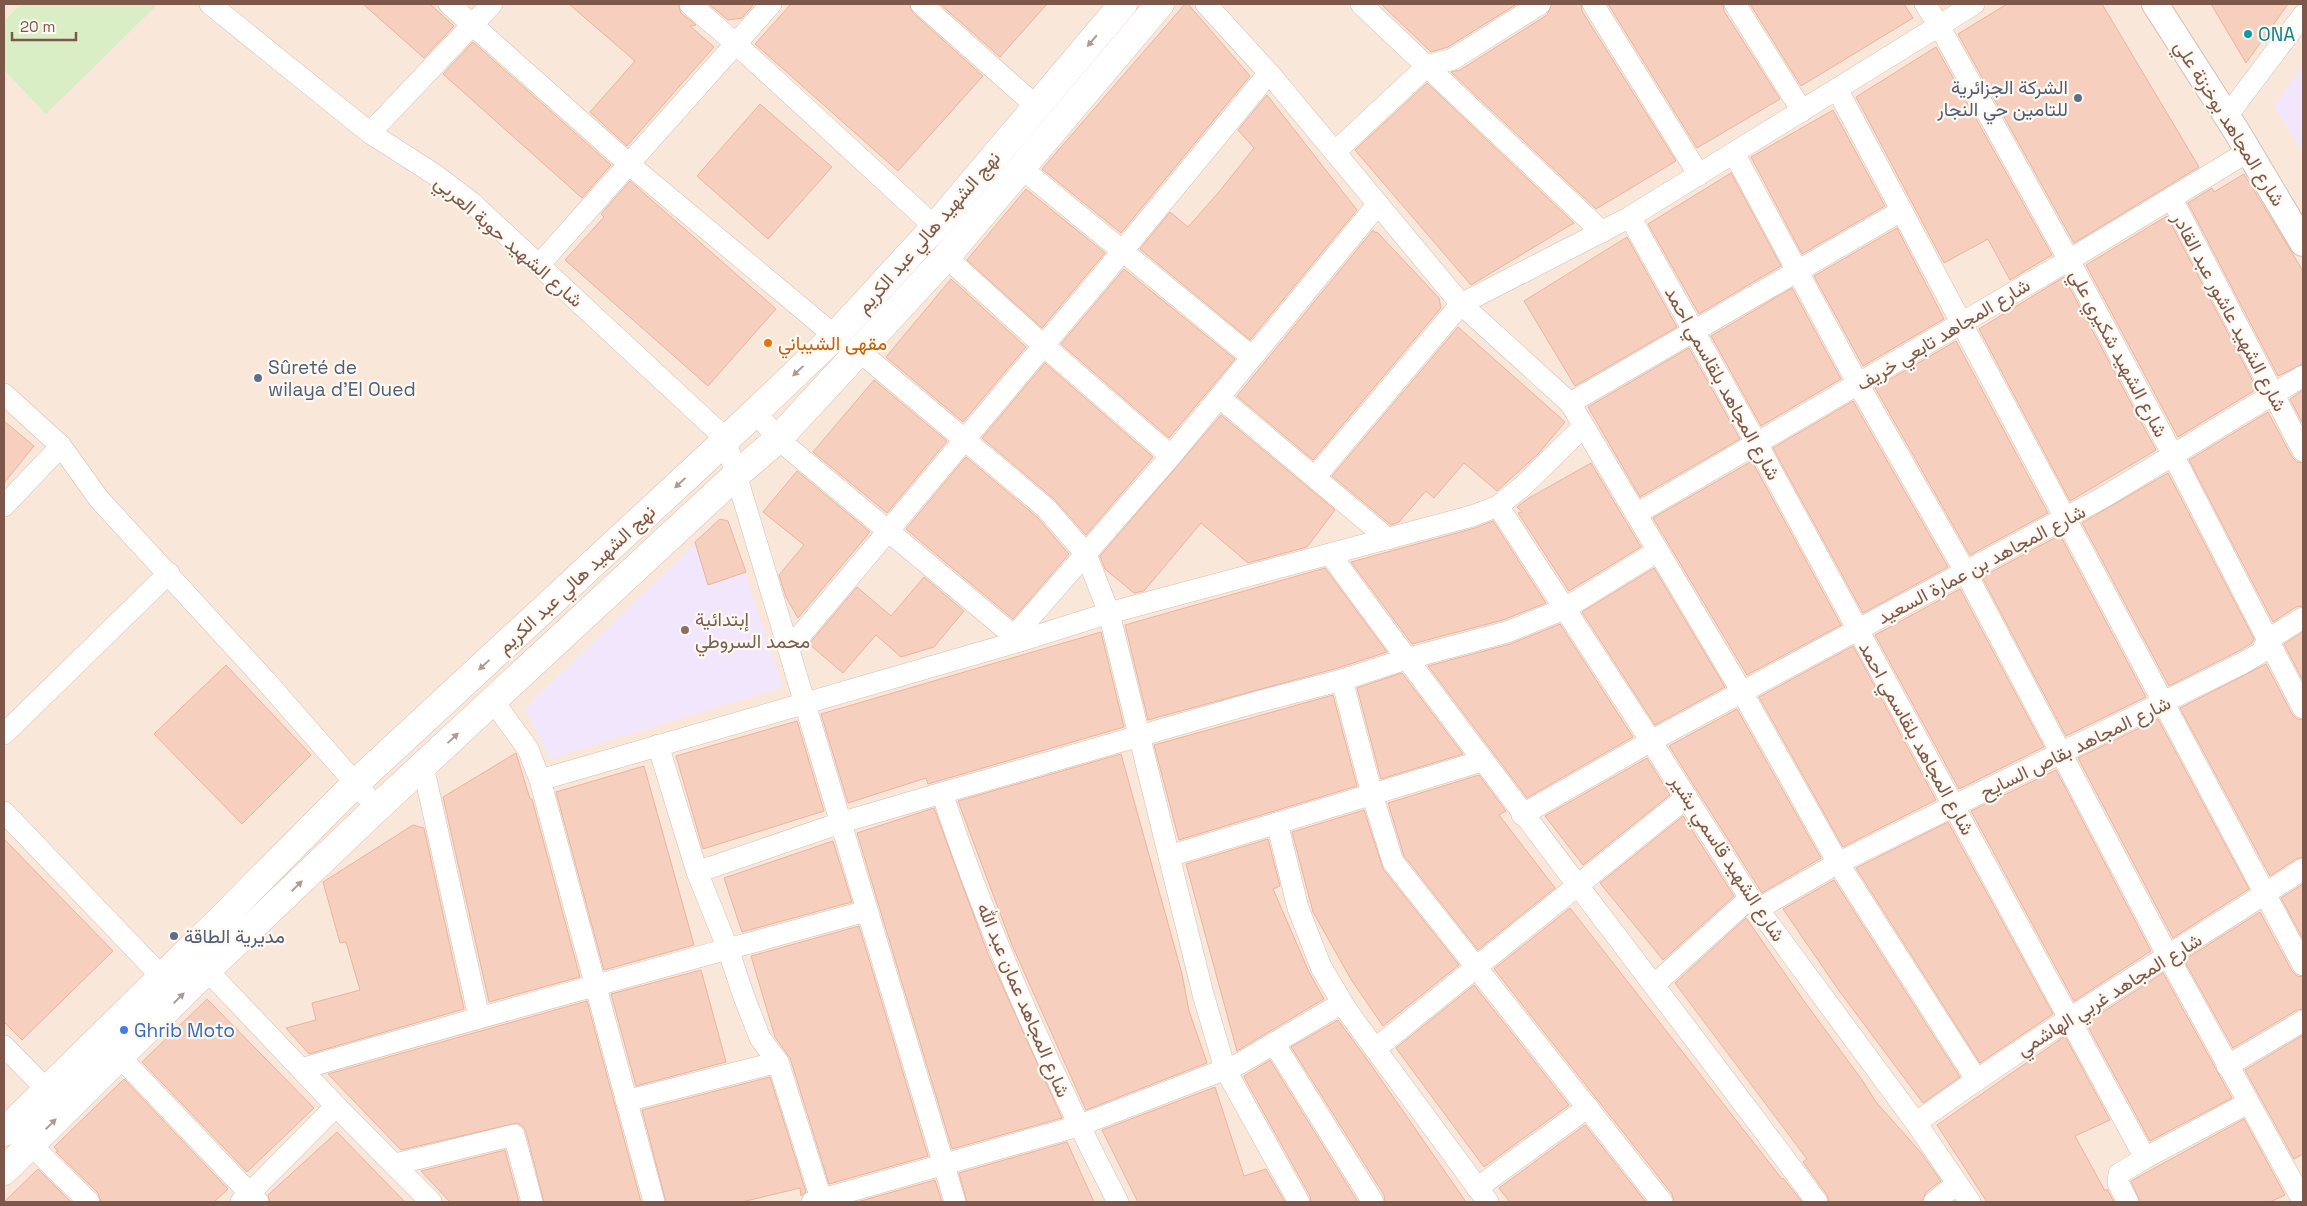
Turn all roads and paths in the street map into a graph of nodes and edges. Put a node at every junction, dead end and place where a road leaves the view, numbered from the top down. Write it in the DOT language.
graph roads {
  1 [pos="210,4"];
  2 [pos="448,4"];
  3 [pos="492,4"];
  4 [pos="690,4"];
  5 [pos="771,4"];
  6 [pos="921,4"];
  7 [pos="1123,4"];
  8 [pos="1160,4"];
  9 [pos="1206,4"];
  10 [pos="1361,4"];
  11 [pos="1540,4"];
  12 [pos="1593,4"];
  13 [pos="1735,4"];
  14 [pos="1925,4"];
  15 [pos="1974,4"];
  16 [pos="2155,4"];
  17 [pos="2303,15"];
  18 [pos="1938,24"];
  19 [pos="474,26"];
  20 [pos="736,43"];
  21 [pos="1427,66"];
  22 [pos="1269,73"];
  23 [pos="1837,89"];
  24 [pos="1802,111"];
  25 [pos="1029,114"];
  26 [pos="2227,116"];
  27 [pos="370,134"];
  28 [pos="1043,141"];
  29 [pos="2249,151"];
  30 [pos="1335,152"];
  31 [pos="1734,153"];
  32 [pos="630,165"];
  33 [pos="1021,168"];
  34 [pos="1699,175"];
  35 [pos="2172,199"];
  36 [pos="1378,204"];
  37 [pos="1901,211"];
  38 [pos="1630,217"];
  39 [pos="935,227"];
  40 [pos="1602,232"];
  41 [pos="2303,243"];
  42 [pos="1121,250"];
  43 [pos="946,257"];
  44 [pos="2069,260"];
  45 [pos="539,265"];
  46 [pos="1798,272"];
  47 [pos="1461,304"];
  48 [pos="1961,323"];
  49 [pos="1694,332"];
  50 [pos="835,336"];
  51 [pos="1043,345"];
  52 [pos="859,351"];
  53 [pos="1252,357"];
  54 [pos="2303,376"];
  55 [pos="1858,384"];
  56 [pos="4,394"];
  57 [pos="2273,394"];
  58 [pos="1219,397"];
  59 [pos="1570,403"];
  60 [pos="755,412"];
  61 [pos="1583,427"];
  62 [pos="726,438"];
  63 [pos="778,439"];
  64 [pos="965,439"];
  65 [pos="1757,444"];
  66 [pos="61,446"];
  67 [pos="2303,451"];
  68 [pos="2173,455"];
  69 [pos="1171,456"];
  70 [pos="735,476"];
  71 [pos="1315,477"];
  72 [pos="4,506"];
  73 [pos="1498,506"];
  74 [pos="1636,514"];
  75 [pos="2066,517"];
  76 [pos="886,532"];
  77 [pos="1388,539"];
  78 [pos="1658,551"];
  79 [pos="1086,554"];
  80 [pos="1330,554"];
  81 [pos="169,573"];
  82 [pos="1966,573"];
  83 [pos="1564,609"];
  84 [pos="1108,613"];
  85 [pos="2303,618"];
  86 [pos="1858,630"];
  87 [pos="1017,639"];
  88 [pos="2267,640"];
  89 [pos="789,649"];
  90 [pos="1406,659"];
  91 [pos="1342,680"];
  92 [pos="1742,692"];
  93 [pos="493,701"];
  94 [pos="805,702"];
  95 [pos="2163,702"];
  96 [pos="2303,708"];
  97 [pos="4,734"];
  98 [pos="1139,737"];
  99 [pos="1652,740"];
  100 [pos="658,745"];
  101 [pos="2062,754"];
  102 [pos="1482,761"];
  103 [pos="422,766"];
  104 [pos="540,780"];
  105 [pos="356,783"];
  106 [pos="942,793"];
  107 [pos="1372,794"];
  108 [pos="1687,797"];
  109 [pos="1954,806"];
  110 [pos="377,808"];
  111 [pos="4,812"];
  112 [pos="1522,815"];
  113 [pos="843,822"];
  114 [pos="1277,824"];
  115 [pos="1168,856"];
  116 [pos="1838,863"];
  117 [pos="2303,869"];
  118 [pos="697,872"];
  119 [pos="1578,887"];
  120 [pos="2266,894"];
  121 [pos="1754,904"];
  122 [pos="866,911"];
  123 [pos="728,949"];
  124 [pos="2168,956"];
  125 [pos="2303,965"];
  126 [pos="1477,966"];
  127 [pos="207,970"];
  128 [pos="162,977"];
  129 [pos="1654,985"];
  130 [pos="594,988"];
  131 [pos="1342,1003"];
  132 [pos="479,1017"];
  133 [pos="2069,1018"];
  134 [pos="2303,1022"];
  135 [pos="1274,1043"];
  136 [pos="4,1046"];
  137 [pos="1375,1049"];
  138 [pos="119,1056"];
  139 [pos="778,1062"];
  140 [pos="2227,1066"];
  141 [pos="301,1069"];
  142 [pos="1225,1070"];
  143 [pos="1976,1079"];
  144 [pos="47,1090"];
  145 [pos="626,1101"];
  146 [pos="2248,1103"];
  147 [pos="336,1106"];
  148 [pos="1588,1107"];
  149 [pos="1916,1123"];
  150 [pos="1078,1126"];
  151 [pos="4,1132"];
  152 [pos="31,1144"];
  153 [pos="2145,1158"];
  154 [pos="396,1164"];
  155 [pos="946,1166"];
  156 [pos="4,1171"];
  157 [pos="1957,1184"];
  158 [pos="1482,1195"];
  159 [pos="2299,1198"];
  160 [pos="249,1199"];
  161 [pos="818,1201"];
  162 [pos="89,1202"];
  163 [pos="431,1202"];
  164 [pos="532,1202"];
  165 [pos="654,1202"];
  166 [pos="955,1202"];
  167 [pos="1118,1202"];
  168 [pos="1299,1202"];
  169 [pos="1373,1202"];
  170 [pos="1662,1202"];
  171 [pos="1818,1202"];
  172 [pos="1934,1202"];
  173 [pos="1970,1202"];
  174 [pos="2128,1202"];
  1 -- 27 [label="street, شارع الشهيد حوبة العربي"];
  2 -- 19 [label="street"];
  3 -- 19 [label="street"];
  4 -- 20 [label="street"];
  5 -- 20 [label="street"];
  6 -- 25 [label="street"];
  7 -- 25 [label="main road, نهج الشهيد هالي عبد الكريم, one-way"];
  8 -- 28 [label="main road"];
  9 -- 22 [label="street"];
  10 -- 21 [label="street"];
  11 -- 21 [label="street"];
  12 -- 34 [label="street"];
  13 -- 24 [label="street"];
  14 -- 18 [label="street, شارع الشهيد شكيري علي"];
  15 -- 18 [label="street"];
  16 -- 26 [label="street, شارع المجاهد بوخزنة علي"];
  17 -- 26 [label="street"];
  18 -- 23 [label="street"];
  18 -- 44 [label="street, شارع الشهيد شكيري علي"];
  19 -- 27 [label="street"];
  19 -- 32 [label="street"];
  20 -- 32 [label="street"];
  20 -- 39 [label="street"];
  21 -- 30 [label="street"];
  21 -- 40 [label="street"];
  22 -- 30 [label="street"];
  22 -- 42 [label="street"];
  23 -- 24 [label="street"];
  23 -- 37 [label="street"];
  24 -- 31 [label="street"];
  25 -- 28 [label="main road"];
  25 -- 39 [label="main road, نهج الشهيد هالي عبد الكريم"];
  26 -- 29 [label="street, شارع المجاهد بوخزنة علي"];
  27 -- 45 [label="street, شارع الشهيد حوبة العربي"];
  28 -- 33 [label="main road"];
  29 -- 35 [label="street, شارع المجاهد تابعي خريف"];
  29 -- 41 [label="street, شارع المجاهد بوخزنة علي"];
  30 -- 36 [label="street"];
  31 -- 34 [label="street"];
  31 -- 46 [label="street"];
  32 -- 45 [label="street"];
  32 -- 50 [label="street"];
  33 -- 42 [label="street"];
  33 -- 43 [label="main road"];
  34 -- 38 [label="street"];
  35 -- 44 [label="street, شارع المجاهد تابعي خريف"];
  35 -- 57 [label="street, شارع الشهيد عاشور عبد القادر"];
  36 -- 47 [label="street"];
  36 -- 53 [label="street"];
  37 -- 46 [label="street"];
  37 -- 48 [label="street"];
  38 -- 40 [label="street"];
  38 -- 49 [label="street, شارع المجاهد بلقاسمي احمد"];
  39 -- 50 [label="main road, نهج الشهيد هالي عبد الكريم"];
  40 -- 47 [label="street"];
  42 -- 51 [label="street"];
  42 -- 53 [label="street"];
  43 -- 51 [label="street"];
  43 -- 52 [label="main road"];
  44 -- 48 [label="street, شارع المجاهد تابعي خريف"];
  44 -- 68 [label="street, شارع الشهيد شكيري علي"];
  45 -- 62 [label="street, شارع الشهيد حوبة العربي"];
  46 -- 49 [label="street"];
  46 -- 55 [label="street"];
  47 -- 59 [label="street"];
  47 -- 71 [label="street"];
  48 -- 55 [label="street, شارع المجاهد تابعي خريف"];
  48 -- 75 [label="street"];
  49 -- 59 [label="street"];
  49 -- 65 [label="street, شارع المجاهد بلقاسمي احمد"];
  50 -- 60 [label="main road, نهج الشهيد هالي عبد الكريم, one-way"];
  51 -- 64 [label="street"];
  51 -- 69 [label="street"];
  52 -- 63 [label="main road"];
  52 -- 64 [label="street"];
  53 -- 58 [label="street"];
  54 -- 57 [label="street, شارع المجاهد بن عمارة السعيد"];
  55 -- 65 [label="street, شارع المجاهد تابعي خريف"];
  55 -- 82 [label="street"];
  56 -- 66 [label="street"];
  57 -- 67 [label="street, شارع الشهيد عاشور عبد القادر"];
  57 -- 68 [label="street, شارع المجاهد بن عمارة السعيد"];
  58 -- 69 [label="street"];
  58 -- 71 [label="street"];
  59 -- 61 [label="street"];
  60 -- 62 [label="main road, نهج الشهيد هالي عبد الكريم"];
  60 -- 63 [label="street"];
  61 -- 73 [label="street"];
  61 -- 74 [label="street"];
  62 -- 70 [label="street"];
  62 -- 105 [label="main road, نهج الشهيد هالي عبد الكريم, one-way"];
  63 -- 70 [label="main road"];
  63 -- 76 [label="street"];
  64 -- 76 [label="street"];
  64 -- 79 [label="street"];
  65 -- 74 [label="street, شارع المجاهد تابعي خريف"];
  65 -- 86 [label="street, شارع المجاهد بلقاسمي احمد"];
  66 -- 72 [label="street"];
  66 -- 81 [label="street"];
  68 -- 75 [label="street, شارع المجاهد بن عمارة السعيد"];
  68 -- 88 [label="street, شارع الشهيد شكيري علي"];
  69 -- 79 [label="street"];
  70 -- 89 [label="street"];
  70 -- 93 [label="main road"];
  71 -- 77 [label="street"];
  73 -- 77 [label="street"];
  73 -- 83 [label="street, شارع الشهيد قاسمي بشير"];
  74 -- 78 [label="street"];
  75 -- 82 [label="street, شارع المجاهد بن عمارة السعيد"];
  75 -- 95 [label="street"];
  76 -- 87 [label="street"];
  76 -- 89 [label="street"];
  77 -- 80 [label="street"];
  78 -- 83 [label="street"];
  78 -- 92 [label="street"];
  79 -- 84 [label="street"];
  79 -- 87 [label="street"];
  80 -- 84 [label="street"];
  80 -- 90 [label="street"];
  81 -- 97 [label="street"];
  81 -- 105 [label="street"];
  82 -- 86 [label="street, شارع المجاهد بن عمارة السعيد"];
  82 -- 101 [label="street"];
  83 -- 90 [label="street"];
  83 -- 99 [label="street, شارع الشهيد قاسمي بشير"];
  84 -- 87 [label="street"];
  84 -- 98 [label="street"];
  85 -- 88 [label="street, شارع المجاهد بقاص السايح"];
  86 -- 92 [label="street, شارع المجاهد بن عمارة السعيد"];
  86 -- 109 [label="street, شارع المجاهد بلقاسمي احمد"];
  87 -- 94 [label="street"];
  88 -- 95 [label="street, شارع المجاهد بقاص السايح"];
  88 -- 96 [label="street, شارع الشهيد شكيري علي"];
  89 -- 94 [label="street"];
  90 -- 91 [label="street"];
  90 -- 102 [label="street"];
  91 -- 98 [label="street"];
  91 -- 107 [label="street"];
  92 -- 99 [label="street, شارع المجاهد بن عمارة السعيد"];
  92 -- 116 [label="street"];
  103 -- 93 [label="main road, one-way"];
  93 -- 104 [label="street"];
  94 -- 100 [label="street"];
  94 -- 113 [label="street"];
  95 -- 101 [label="street, شارع المجاهد بقاص السايح"];
  95 -- 120 [label="street"];
  98 -- 106 [label="street"];
  98 -- 115 [label="street"];
  99 -- 108 [label="street, شارع الشهيد قاسمي بشير"];
  99 -- 112 [label="street, شارع المجاهد بن عمارة السعيد"];
  100 -- 104 [label="street"];
  100 -- 118 [label="street"];
  101 -- 109 [label="street, شارع المجاهد بقاص السايح"];
  101 -- 124 [label="street"];
  102 -- 107 [label="street"];
  102 -- 112 [label="street"];
  103 -- 110 [label="main road"];
  103 -- 132 [label="street"];
  104 -- 130 [label="street"];
  105 -- 110 [label="street"];
  105 -- 128 [label="main road, نهج الشهيد هالي عبد الكريم"];
  106 -- 113 [label="street"];
  106 -- 150 [label="street, شارع المجاهد عمان عبد الله"];
  107 -- 114 [label="street"];
  107 -- 126 [label="street"];
  108 -- 119 [label="street"];
  108 -- 121 [label="street, شارع الشهيد قاسمي بشير"];
  109 -- 116 [label="street, شارع المجاهد بقاص السايح"];
  109 -- 133 [label="street, شارع المجاهد بلقاسمي احمد"];
  127 -- 110 [label="main road, one-way"];
  111 -- 128 [label="street"];
  112 -- 119 [label="street"];
  113 -- 118 [label="street"];
  113 -- 122 [label="street"];
  114 -- 115 [label="street"];
  114 -- 131 [label="street"];
  115 -- 142 [label="street"];
  116 -- 121 [label="street, شارع المجاهد بقاص السايح"];
  116 -- 143 [label="street"];
  117 -- 120 [label="street, شارع المجاهد غربي الهاشمي"];
  118 -- 123 [label="street"];
  119 -- 126 [label="street"];
  119 -- 129 [label="street"];
  120 -- 124 [label="street, شارع المجاهد غربي الهاشمي"];
  120 -- 125 [label="street"];
  121 -- 129 [label="street, شارع المجاهد بقاص السايح"];
  121 -- 149 [label="street, شارع الشهيد قاسمي بشير"];
  122 -- 123 [label="street"];
  122 -- 155 [label="street"];
  123 -- 130 [label="street"];
  123 -- 139 [label="street"];
  124 -- 133 [label="street, شارع المجاهد غربي الهاشمي"];
  124 -- 140 [label="street"];
  126 -- 137 [label="street"];
  126 -- 148 [label="street"];
  138 -- 127 [label="main road, one-way"];
  127 -- 141 [label="street"];
  128 -- 144 [label="main road, نهج الشهيد هالي عبد الكريم"];
  129 -- 171 [label="street"];
  130 -- 132 [label="street"];
  130 -- 145 [label="street"];
  131 -- 135 [label="street"];
  131 -- 137 [label="street"];
  132 -- 141 [label="street"];
  133 -- 143 [label="street, شارع المجاهد غربي الهاشمي"];
  133 -- 153 [label="street, شارع المجاهد بلقاسمي احمد"];
  134 -- 140 [label="street"];
  135 -- 142 [label="street"];
  135 -- 169 [label="street"];
  136 -- 144 [label="street"];
  137 -- 158 [label="street"];
  152 -- 138 [label="main road, one-way"];
  138 -- 160 [label="street"];
  139 -- 145 [label="street"];
  139 -- 161 [label="street"];
  140 -- 146 [label="street"];
  141 -- 147 [label="street"];
  142 -- 150 [label="street"];
  142 -- 168 [label="street"];
  143 -- 149 [label="street, شارع المجاهد غربي الهاشمي"];
  144 -- 151 [label="main road, نهج الشهيد هالي عبد الكريم"];
  145 -- 165 [label="street"];
  146 -- 153 [label="street"];
  146 -- 159 [label="street"];
  147 -- 154 [label="street"];
  147 -- 160 [label="street"];
  148 -- 158 [label="street"];
  148 -- 170 [label="street"];
  149 -- 157 [label="street, شارع الشهيد قاسمي بشير"];
  150 -- 155 [label="street"];
  150 -- 167 [label="street, شارع المجاهد عمان عبد الله"];
  152 -- 156 [label="main road"];
  152 -- 162 [label="street"];
  153 -- 174 [label="street"];
  154 -- 163 [label="street"];
  154 -- 164 [label="street"];
  155 -- 161 [label="street"];
  155 -- 166 [label="street"];
  157 -- 172 [label="street"];
  157 -- 173 [label="street, شارع الشهيد قاسمي بشير"];
}
